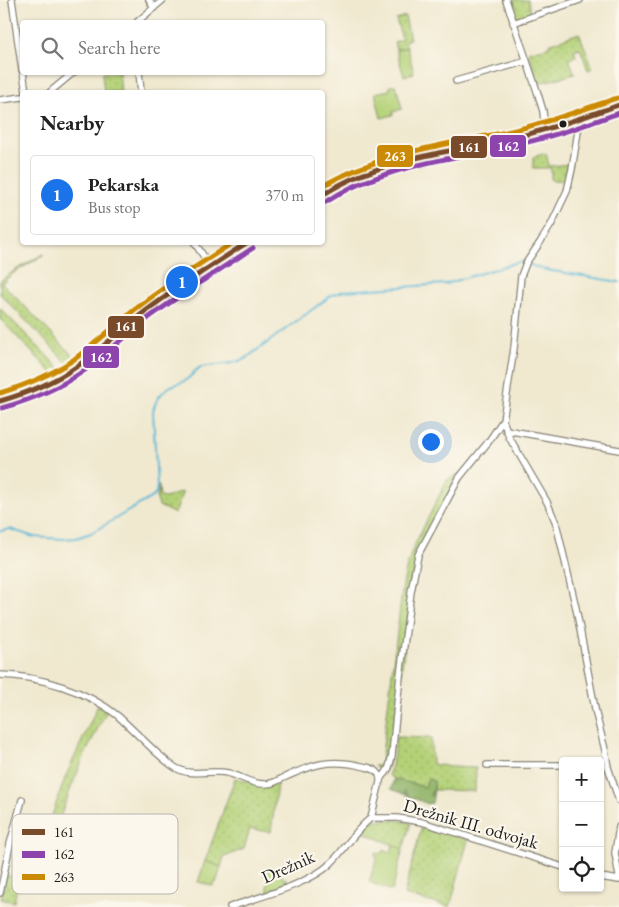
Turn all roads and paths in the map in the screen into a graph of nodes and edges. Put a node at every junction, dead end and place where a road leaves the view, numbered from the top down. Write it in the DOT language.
graph roads {
  1 [pos="12,0"];
  2 [pos="149,0"];
  3 [pos="163,0"];
  4 [pos="506,0"];
  5 [pos="580,0"];
  6 [pos="154,8"];
  7 [pos="139,20"];
  8 [pos="513,23"];
  9 [pos="20,52"];
  10 [pos="528,61"];
  11 [pos="24,75"];
  12 [pos="70,75"];
  13 [pos="139,75"];
  14 [pos="456,81"];
  15 [pos="26,90"];
  16 [pos="52,90"];
  17 [pos="141,90"];
  18 [pos="20,98"];
  19 [pos="0,100"];
  20 [pos="619,105"];
  21 [pos="580,119"];
  22 [pos="545,130"];
  23 [pos="325,193"];
  24 [pos="196,245"];
  25 [pos="244,245"];
  26 [pos="211,267"];
  27 [pos="0,401"];
  28 [pos="503,420"];
  29 [pos="506,430"];
  30 [pos="619,450"];
  31 [pos="0,675"];
  32 [pos="487,766"];
  33 [pos="559,766"];
  34 [pos="604,767"];
  35 [pos="608,767"];
  36 [pos="380,778"];
  37 [pos="617,788"];
  38 [pos="22,800"];
  39 [pos="619,801"];
  40 [pos="18,814"];
  41 [pos="371,818"];
  42 [pos="619,827"];
  43 [pos="12,837"];
  44 [pos="618,844"];
  45 [pos="559,866"];
  46 [pos="619,876"];
  47 [pos="604,878"];
  48 [pos="619,880"];
  49 [pos="0,893"];
  50 [pos="230,907"];
  1 -- 9 [label="street"];
  2 -- 6 [label="street"];
  3 -- 6 [label="street"];
  4 -- 8 [label="street"];
  5 -- 8 [label="street"];
  6 -- 7 [label="street"];
  8 -- 10 [label="street"];
  10 -- 14 [label="street"];
  10 -- 22 [label="street"];
  11 -- 15 [label="street"];
  12 -- 16 [label="street"];
  13 -- 17 [label="street"];
  18 -- 19 [label="street"];
  20 -- 21 [label="main road"];
  21 -- 22 [label="main road"];
  21 -- 28 [label="street"];
  22 -- 23 [label="main road"];
  24 -- 26 [label="street"];
  25 -- 26 [label="main road"];
  26 -- 27 [label="main road"];
  28 -- 29 [label="street"];
  28 -- 36 [label="street"];
  29 -- 30 [label="street"];
  29 -- 35 [label="street"];
  31 -- 36 [label="street"];
  32 -- 33 [label="street"];
  34 -- 35 [label="street"];
  35 -- 37 [label="street"];
  36 -- 41 [label="street"];
  37 -- 39 [label="street"];
  38 -- 40 [label="street"];
  41 -- 45 [label="street, Drežnik III. odvojak"];
  41 -- 50 [label="street, Drežnik"];
  42 -- 44 [label="street"];
  43 -- 49 [label="street"];
  44 -- 46 [label="street"];
  47 -- 48 [label="street"];
}
